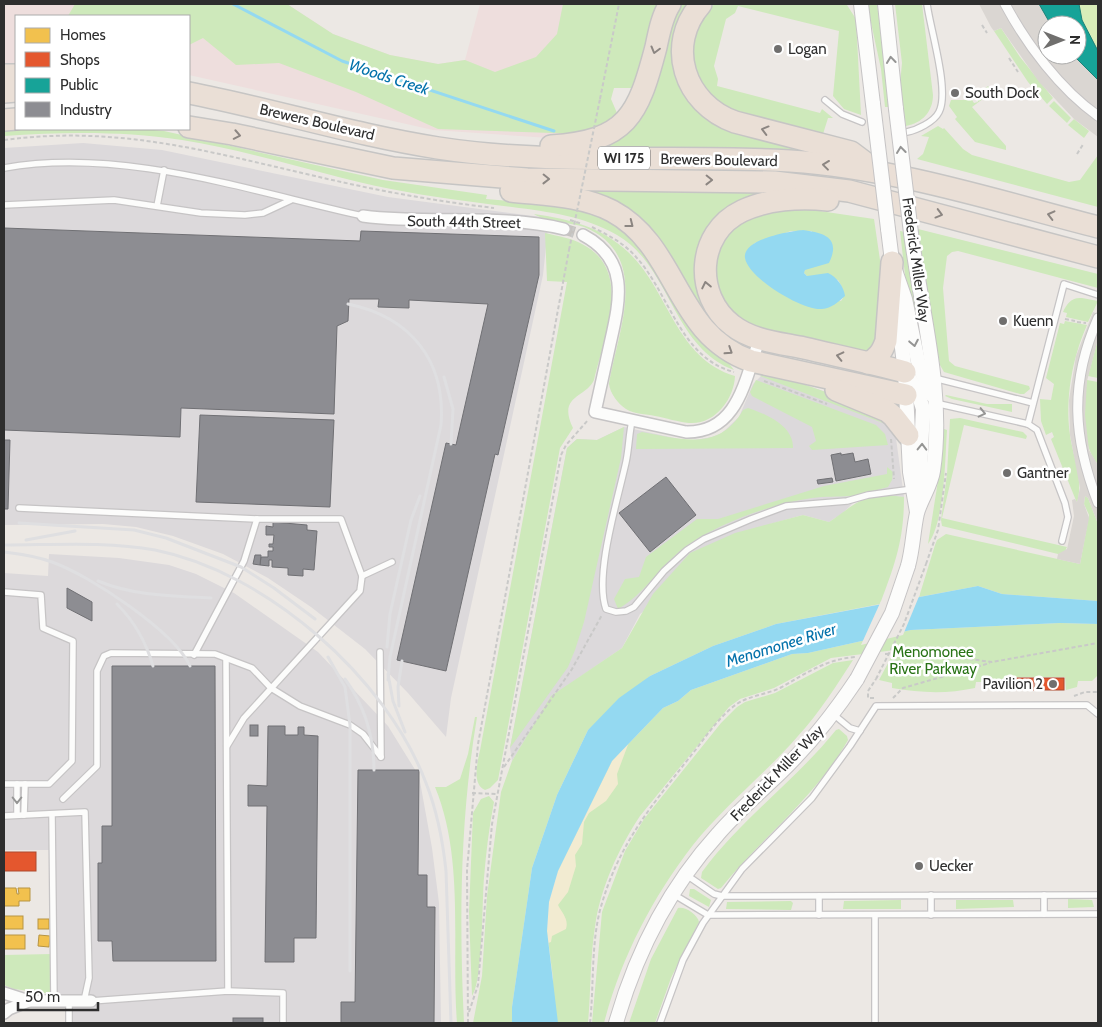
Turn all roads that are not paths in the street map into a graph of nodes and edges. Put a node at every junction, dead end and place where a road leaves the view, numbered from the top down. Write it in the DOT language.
graph roads {
  1 [pos="670,4"];
  2 [pos="701,4"];
  3 [pos="861,4"];
  4 [pos="885,4"];
  5 [pos="927,4"];
  6 [pos="1005,4"];
  7 [pos="190,93"];
  8 [pos="825,100"];
  9 [pos="1098,116"];
  10 [pos="862,122"];
  11 [pos="190,127"];
  12 [pos="906,132"];
  13 [pos="374,135"];
  14 [pos="4,168"];
  15 [pos="393,168"];
  16 [pos="164,170"];
  17 [pos="875,170"];
  18 [pos="876,196"];
  19 [pos="291,200"];
  20 [pos="4,205"];
  21 [pos="157,206"];
  22 [pos="363,216"];
  23 [pos="563,223"];
  24 [pos="1098,228"];
  25 [pos="583,234"];
  26 [pos="1098,257"];
  27 [pos="892,262"];
  28 [pos="1098,295"];
  29 [pos="1098,318"];
  30 [pos="760,338"];
  31 [pos="868,362"];
  32 [pos="743,367"];
  33 [pos="793,369"];
  34 [pos="921,375"];
  35 [pos="914,397"];
  36 [pos="935,403"];
  37 [pos="1033,403"];
  38 [pos="632,420"];
  39 [pos="1028,424"];
  40 [pos="899,436"];
  41 [pos="913,489"];
  42 [pos="1098,504"];
  43 [pos="19,508"];
  44 [pos="917,513"];
  45 [pos="257,518"];
  46 [pos="1062,542"];
  47 [pos="392,562"];
  48 [pos="362,576"];
  49 [pos="4,592"];
  50 [pos="380,652"];
  51 [pos="194,655"];
  52 [pos="226,659"];
  53 [pos="271,688"];
  54 [pos="833,714"];
  55 [pos="1098,714"];
  56 [pos="860,731"];
  57 [pos="227,746"];
  58 [pos="4,784"];
  59 [pos="17,784"];
  60 [pos="24,784"];
  61 [pos="63,799"];
  62 [pos="52,814"];
  63 [pos="21,815"];
  64 [pos="4,816"];
  65 [pos="685,874"];
  66 [pos="672,894"];
  67 [pos="1098,894"];
  68 [pos="931,895"];
  69 [pos="1044,895"];
  70 [pos="722,896"];
  71 [pos="819,896"];
  72 [pos="1044,914"];
  73 [pos="1098,914"];
  74 [pos="708,915"];
  75 [pos="819,915"];
  76 [pos="875,915"];
  77 [pos="931,915"];
  78 [pos="228,991"];
  79 [pos="4,993"];
  80 [pos="29,1001"];
  81 [pos="54,1001"];
  82 [pos="69,1001"];
  83 [pos="88,1001"];
  84 [pos="4,1013"];
  85 [pos="69,1023"];
  86 [pos="283,1023"];
  87 [pos="616,1023"];
  88 [pos="660,1023"];
  89 [pos="875,1023"];
  1 -- 13 [label="highway, one-way"];
  17 -- 2 [label="highway, one-way"];
  3 -- 27 [label="street, Frederick Miller Way, bridge"];
  34 -- 4 [label="street, Frederick Miller Way, one-way, bridge"];
  5 -- 12 [label="lane"];
  6 -- 9 [label="street"];
  7 -- 13 [label="highway, Brewers Boulevard / WI 175"];
  8 -- 10 [label="lane"];
  11 -- 15 [label="highway, Brewers Boulevard / WI 175, one-way"];
  17 -- 13 [label="highway, Brewers Boulevard / WI 175, one-way"];
  14 -- 16 [label="lane"];
  15 -- 18 [label="highway, Brewers Boulevard / WI 175, one-way"];
  15 -- 32 [label="highway, one-way"];
  16 -- 19 [label="lane"];
  16 -- 21 [label="lane"];
  24 -- 17 [label="highway, Brewers Boulevard / WI 175, one-way"];
  18 -- 26 [label="highway, Brewers Boulevard / WI 175, one-way"];
  30 -- 18 [label="highway, one-way"];
  19 -- 21 [label="lane"];
  19 -- 22 [label="lane"];
  20 -- 21 [label="lane"];
  22 -- 23 [label="street, South 44th Street"];
  25 -- 38 [label="street"];
  27 -- 31 [label="highway"];
  27 -- 34 [label="street, Frederick Miller Way, one-way"];
  28 -- 37 [label="lane"];
  29 -- 42 [label="street"];
  31 -- 30 [label="highway, one-way"];
  30 -- 32 [label="street"];
  31 -- 34 [label="highway"];
  32 -- 33 [label="highway"];
  32 -- 38 [label="street"];
  33 -- 35 [label="highway"];
  33 -- 40 [label="highway"];
  34 -- 35 [label="street"];
  34 -- 36 [label="street, Frederick Miller Way"];
  34 -- 37 [label="lane"];
  35 -- 36 [label="street"];
  35 -- 40 [label="street, Frederick Miller Way"];
  44 -- 35 [label="street, one-way"];
  36 -- 39 [label="lane, one-way"];
  36 -- 44 [label="street, Frederick Miller Way"];
  37 -- 39 [label="lane"];
  38 -- 41 [label="lane"];
  39 -- 46 [label="lane"];
  40 -- 41 [label="street, Frederick Miller Way"];
  41 -- 44 [label="street, Frederick Miller Way"];
  43 -- 45 [label="lane"];
  44 -- 54 [label="street, Frederick Miller Way, bridge"];
  45 -- 48 [label="lane"];
  45 -- 51 [label="lane"];
  47 -- 48 [label="lane"];
  48 -- 53 [label="lane"];
  49 -- 60 [label="lane"];
  50 -- 53 [label="lane"];
  51 -- 52 [label="lane"];
  51 -- 61 [label="lane"];
  52 -- 53 [label="lane"];
  52 -- 57 [label="lane"];
  53 -- 57 [label="lane"];
  54 -- 56 [label="lane"];
  54 -- 65 [label="street, Frederick Miller Way"];
  55 -- 56 [label="lane"];
  56 -- 70 [label="lane"];
  57 -- 78 [label="lane"];
  58 -- 59 [label="lane"];
  59 -- 60 [label="lane"];
  59 -- 63 [label="lane, one-way"];
  60 -- 63 [label="lane"];
  62 -- 63 [label="lane"];
  62 -- 81 [label="lane"];
  62 -- 83 [label="lane"];
  63 -- 64 [label="lane"];
  65 -- 66 [label="street, Frederick Miller Way"];
  65 -- 70 [label="lane"];
  66 -- 74 [label="lane"];
  66 -- 87 [label="street, Frederick Miller Way"];
  67 -- 69 [label="lane"];
  68 -- 69 [label="lane"];
  68 -- 71 [label="lane"];
  68 -- 77 [label="lane"];
  69 -- 72 [label="lane"];
  70 -- 71 [label="lane"];
  70 -- 74 [label="lane"];
  71 -- 75 [label="lane"];
  72 -- 73 [label="lane"];
  72 -- 77 [label="lane"];
  74 -- 75 [label="lane"];
  74 -- 88 [label="lane"];
  75 -- 76 [label="lane"];
  76 -- 77 [label="lane"];
  76 -- 89 [label="lane"];
  78 -- 83 [label="lane"];
  78 -- 86 [label="lane"];
  79 -- 80 [label="street"];
  80 -- 81 [label="street"];
  80 -- 84 [label="street"];
  81 -- 82 [label="street"];
  82 -- 83 [label="street"];
  82 -- 85 [label="lane"];
}
